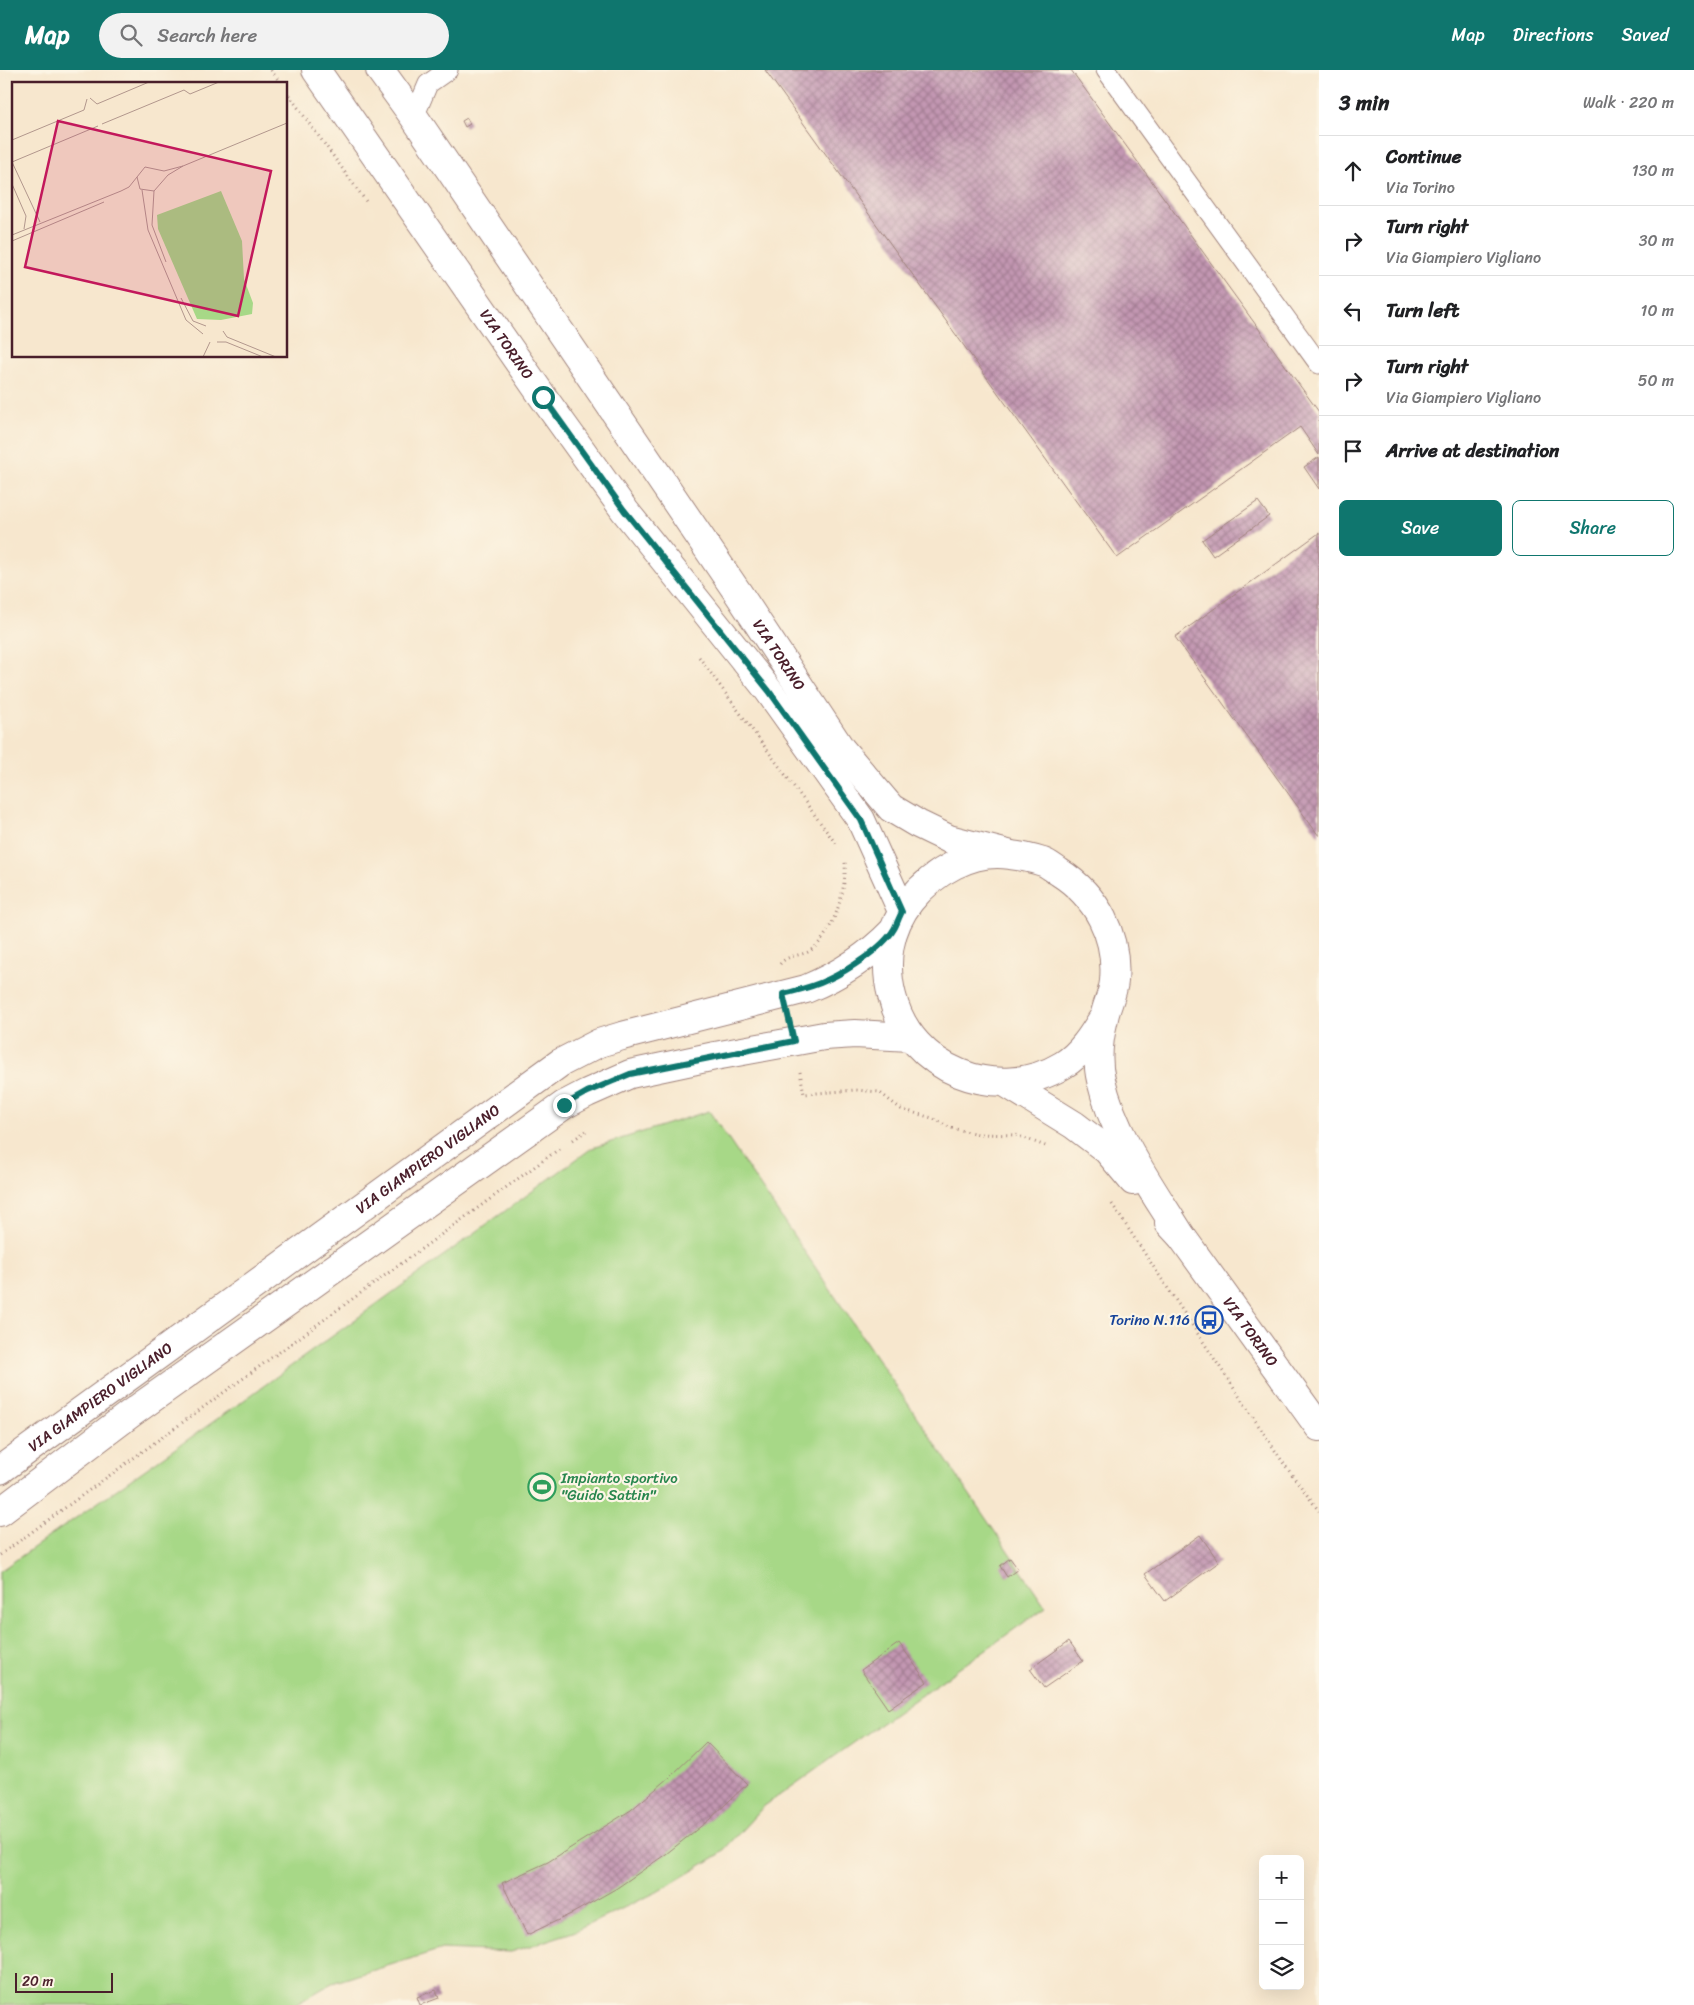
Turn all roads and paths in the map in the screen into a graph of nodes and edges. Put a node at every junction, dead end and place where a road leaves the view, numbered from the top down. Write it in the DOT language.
graph roads {
  1 [pos="271,70"];
  2 [pos="316,70"];
  3 [pos="380,70"];
  4 [pos="448,70"];
  5 [pos="1106,70"];
  6 [pos="280,82"];
  7 [pos="288,94"];
  8 [pos="414,117"];
  9 [pos="374,211"];
  10 [pos="1319,364"];
  11 [pos="696,652"];
  12 [pos="841,852"];
  13 [pos="1008,854"];
  14 [pos="845,860"];
  15 [pos="898,921"];
  16 [pos="783,994"];
  17 [pos="1104,1018"];
  18 [pos="910,1037"];
  19 [pos="794,1041"];
  20 [pos="800,1074"];
  21 [pos="791,1075"];
  22 [pos="1006,1083"];
  23 [pos="588,1130"];
  24 [pos="572,1140"];
  25 [pos="564,1146"];
  26 [pos="1052,1149"];
  27 [pos="1110,1201"];
  28 [pos="1182,1237"];
  29 [pos="1319,1427"];
  30 [pos="0,1470"];
  31 [pos="1319,1511"];
  32 [pos="0,1512"];
  33 [pos="0,1555"];
  1 -- 6 [label="path"];
  2 -- 15 [label="main road, VIA TORINO"];
  3 -- 8 [label="main road, VIA TORINO"];
  4 -- 8 [label="lane"];
  5 -- 10 [label="lane"];
  7 -- 9 [label="path"];
  8 -- 13 [label="main road, VIA TORINO"];
  11 -- 12 [label="path"];
  13 -- 15 [label="main road, VIA GIAMPIERO VIGLIANO"];
  13 -- 17 [label="main road, VIA TORINO"];
  14 -- 16 [label="path"];
  15 -- 16 [label="main road, VIA GIAMPIERO VIGLIANO"];
  15 -- 18 [label="main road"];
  16 -- 30 [label="main road, VIA GIAMPIERO VIGLIANO"];
  17 -- 22 [label="main road"];
  17 -- 28 [label="main road"];
  18 -- 19 [label="main road"];
  18 -- 22 [label="main road"];
  19 -- 20 [label="path"];
  19 -- 32 [label="main road"];
  20 -- 21 [label="path"];
  20 -- 26 [label="path"];
  22 -- 28 [label="main road"];
  23 -- 24 [label="path"];
  25 -- 33 [label="path"];
  27 -- 31 [label="path"];
  28 -- 29 [label="main road, VIA TORINO"];
}
